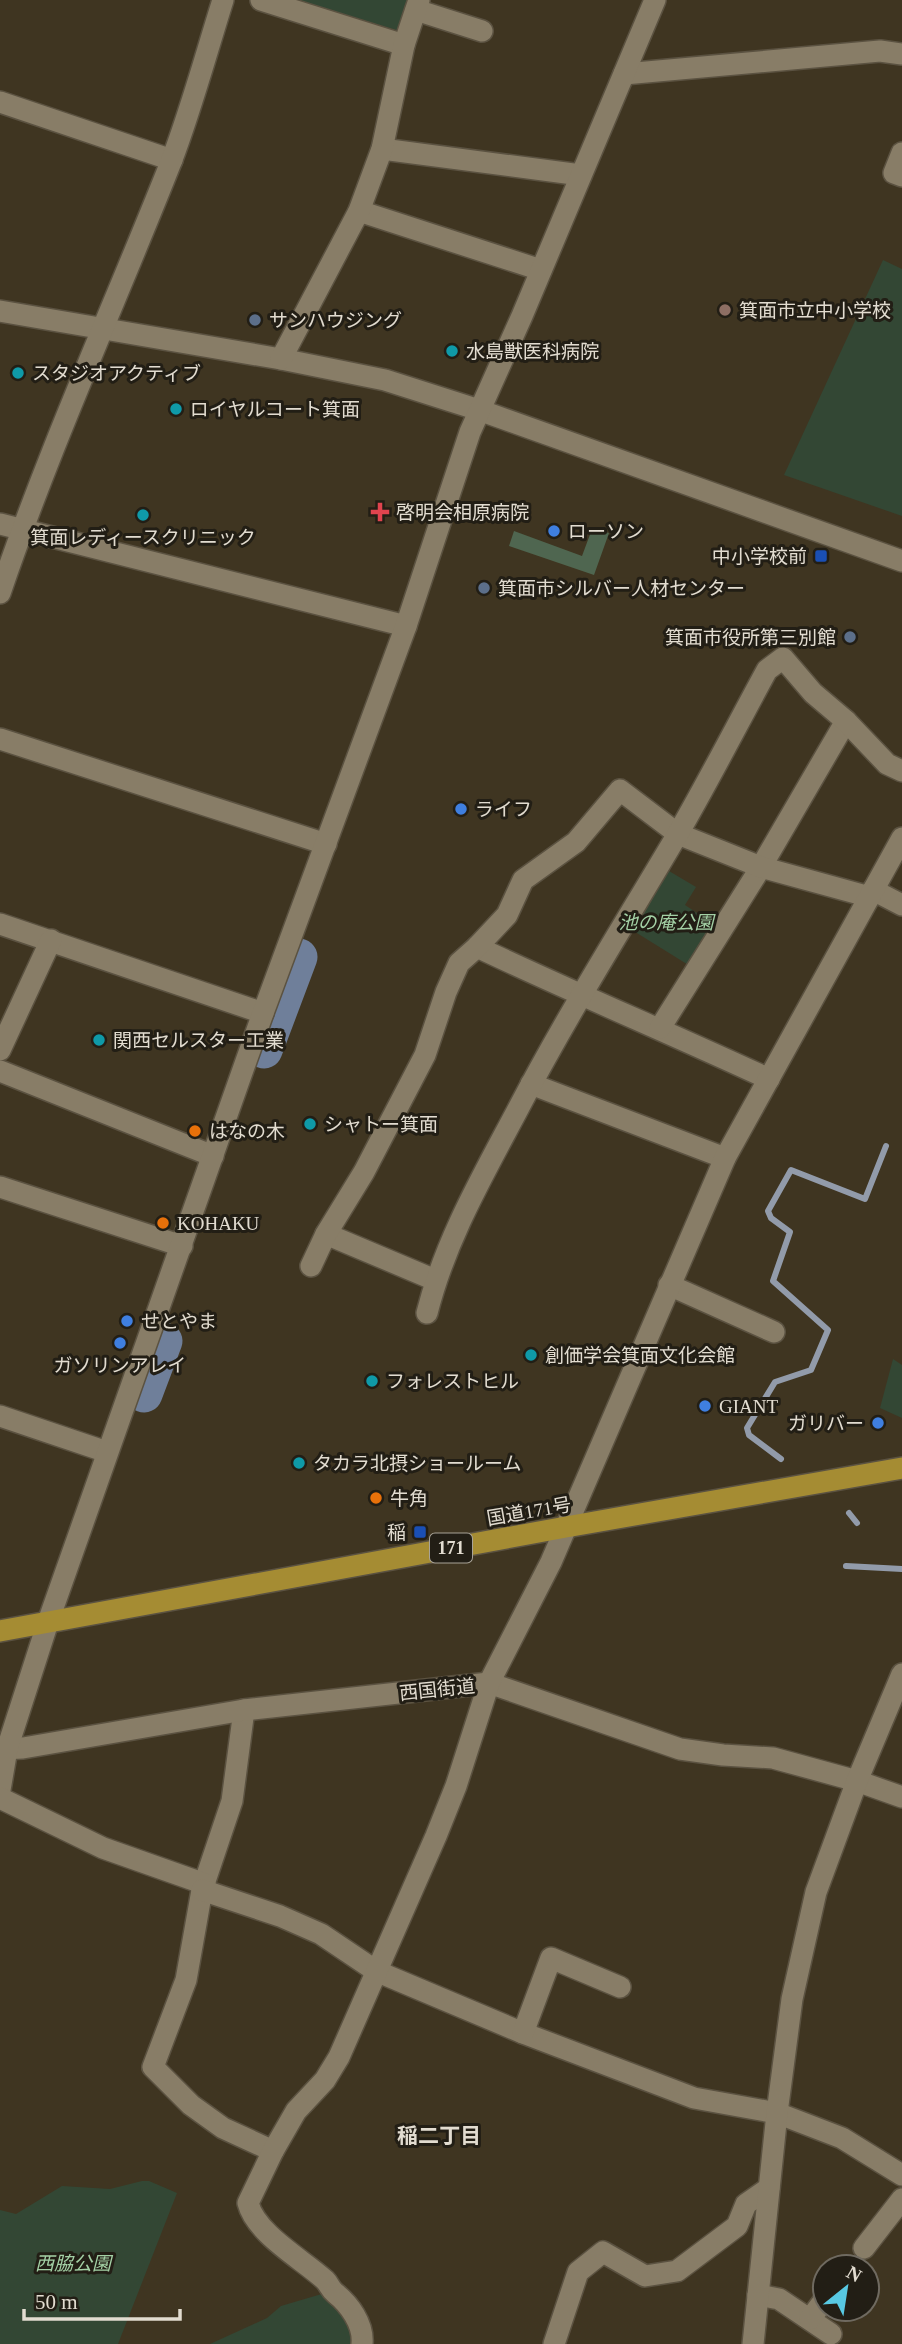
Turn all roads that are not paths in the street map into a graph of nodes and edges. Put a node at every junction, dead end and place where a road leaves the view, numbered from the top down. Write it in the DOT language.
graph roads {
  1 [pos="223,0"];
  2 [pos="261,0"];
  3 [pos="656,0"];
  4 [pos="417,5"];
  5 [pos="482,32"];
  6 [pos="404,44"];
  7 [pos="902,54"];
  8 [pos="624,74"];
  9 [pos="0,102"];
  10 [pos="382,149"];
  11 [pos="902,153"];
  12 [pos="172,160"];
  13 [pos="581,175"];
  14 [pos="902,176"];
  15 [pos="359,211"];
  16 [pos="541,270"];
  17 [pos="0,311"];
  18 [pos="102,329"];
  19 [pos="281,359"];
  20 [pos="479,410"];
  21 [pos="0,524"];
  22 [pos="22,529"];
  23 [pos="902,561"];
  24 [pos="0,593"];
  25 [pos="407,626"];
  26 [pos="846,721"];
  27 [pos="0,739"];
  28 [pos="902,771"];
  29 [pos="678,834"];
  30 [pos="902,838"];
  31 [pos="326,844"];
  32 [pos="761,867"];
  33 [pos="872,893"];
  34 [pos="902,905"];
  35 [pos="0,924"];
  36 [pos="51,940"];
  37 [pos="477,947"];
  38 [pos="579,996"];
  39 [pos="263,1013"];
  40 [pos="660,1028"];
  41 [pos="0,1050"];
  42 [pos="0,1071"];
  43 [pos="769,1079"];
  44 [pos="531,1084"];
  45 [pos="213,1156"];
  46 [pos="725,1158"];
  47 [pos="0,1187"];
  48 [pos="326,1234"];
  49 [pos="182,1246"];
  50 [pos="311,1266"];
  51 [pos="435,1280"];
  52 [pos="669,1285"];
  53 [pos="427,1313"];
  54 [pos="774,1332"];
  55 [pos="0,1416"];
  56 [pos="107,1452"];
  57 [pos="902,1468"];
  58 [pos="566,1527"];
  59 [pos="48,1622"];
  60 [pos="0,1631"];
  61 [pos="902,1674"];
  62 [pos="489,1683"];
  63 [pos="244,1710"];
  64 [pos="4,1749"];
  65 [pos="857,1781"];
  66 [pos="0,1790"];
  67 [pos="902,1797"];
  68 [pos="0,1798"];
  69 [pos="204,1887"];
  70 [pos="376,1971"];
  71 [pos="620,1987"];
  72 [pos="523,2034"];
  73 [pos="777,2113"];
  74 [pos="273,2151"];
  75 [pos="902,2175"];
  76 [pos="769,2188"];
  77 [pos="902,2199"];
  78 [pos="864,2248"];
  79 [pos="758,2295"];
  80 [pos="810,2319"];
  81 [pos="831,2334"];
  82 [pos="362,2344"];
  83 [pos="554,2344"];
  84 [pos="753,2344"];
  1 -- 12 [label="street"];
  2 -- 6 [label="street"];
  3 -- 8 [label="street"];
  4 -- 5 [label="street"];
  4 -- 6 [label="street"];
  6 -- 10 [label="street"];
  7 -- 8 [label="street"];
  8 -- 13 [label="street"];
  9 -- 12 [label="street"];
  10 -- 13 [label="street"];
  10 -- 15 [label="street"];
  11 -- 14 [label="street"];
  12 -- 18 [label="street"];
  13 -- 16 [label="street"];
  15 -- 16 [label="street"];
  15 -- 19 [label="street"];
  16 -- 20 [label="street"];
  17 -- 18 [label="street"];
  18 -- 19 [label="street"];
  18 -- 22 [label="street"];
  19 -- 20 [label="street"];
  20 -- 23 [label="street"];
  20 -- 25 [label="street"];
  21 -- 22 [label="street"];
  22 -- 24 [label="street"];
  22 -- 25 [label="street"];
  25 -- 31 [label="street"];
  26 -- 28 [label="street"];
  26 -- 29 [label="street"];
  26 -- 32 [label="street"];
  27 -- 31 [label="street"];
  29 -- 32 [label="street"];
  29 -- 37 [label="street"];
  29 -- 38 [label="street"];
  30 -- 33 [label="street"];
  31 -- 39 [label="street"];
  32 -- 33 [label="street"];
  32 -- 40 [label="street"];
  33 -- 34 [label="street"];
  33 -- 43 [label="street"];
  35 -- 36 [label="street"];
  36 -- 39 [label="street"];
  36 -- 41 [label="street"];
  37 -- 38 [label="street"];
  37 -- 48 [label="street"];
  38 -- 40 [label="street"];
  38 -- 44 [label="street"];
  39 -- 45 [label="street"];
  40 -- 43 [label="street"];
  42 -- 45 [label="street"];
  43 -- 46 [label="street"];
  44 -- 46 [label="street"];
  44 -- 51 [label="street"];
  45 -- 49 [label="street"];
  46 -- 52 [label="street"];
  47 -- 49 [label="street"];
  48 -- 50 [label="street"];
  48 -- 51 [label="street"];
  49 -- 56 [label="street"];
  51 -- 53 [label="street"];
  52 -- 54 [label="street"];
  52 -- 58 [label="street"];
  55 -- 56 [label="street"];
  56 -- 59 [label="street"];
  57 -- 58 [label="highway, 国道171号 / 171"];
  58 -- 59 [label="highway, 国道171号 / 171"];
  58 -- 62 [label="street"];
  59 -- 60 [label="highway, 国道171号 / 171"];
  59 -- 64 [label="street"];
  61 -- 65 [label="street"];
  62 -- 63 [label="street, 西国街道"];
  62 -- 65 [label="street, 西国街道"];
  62 -- 70 [label="street"];
  63 -- 64 [label="street, 西国街道"];
  63 -- 69 [label="street"];
  64 -- 66 [label="street"];
  65 -- 67 [label="street, 西国街道"];
  65 -- 73 [label="street"];
  68 -- 69 [label="street"];
  69 -- 70 [label="street"];
  69 -- 74 [label="street"];
  70 -- 72 [label="street"];
  70 -- 74 [label="street"];
  71 -- 72 [label="street"];
  72 -- 73 [label="street"];
  73 -- 75 [label="street"];
  73 -- 76 [label="street"];
  74 -- 82 [label="street"];
  76 -- 79 [label="street"];
  76 -- 83 [label="street"];
  77 -- 78 [label="street"];
  79 -- 80 [label="street"];
  79 -- 84 [label="street"];
  80 -- 81 [label="street"];
}
